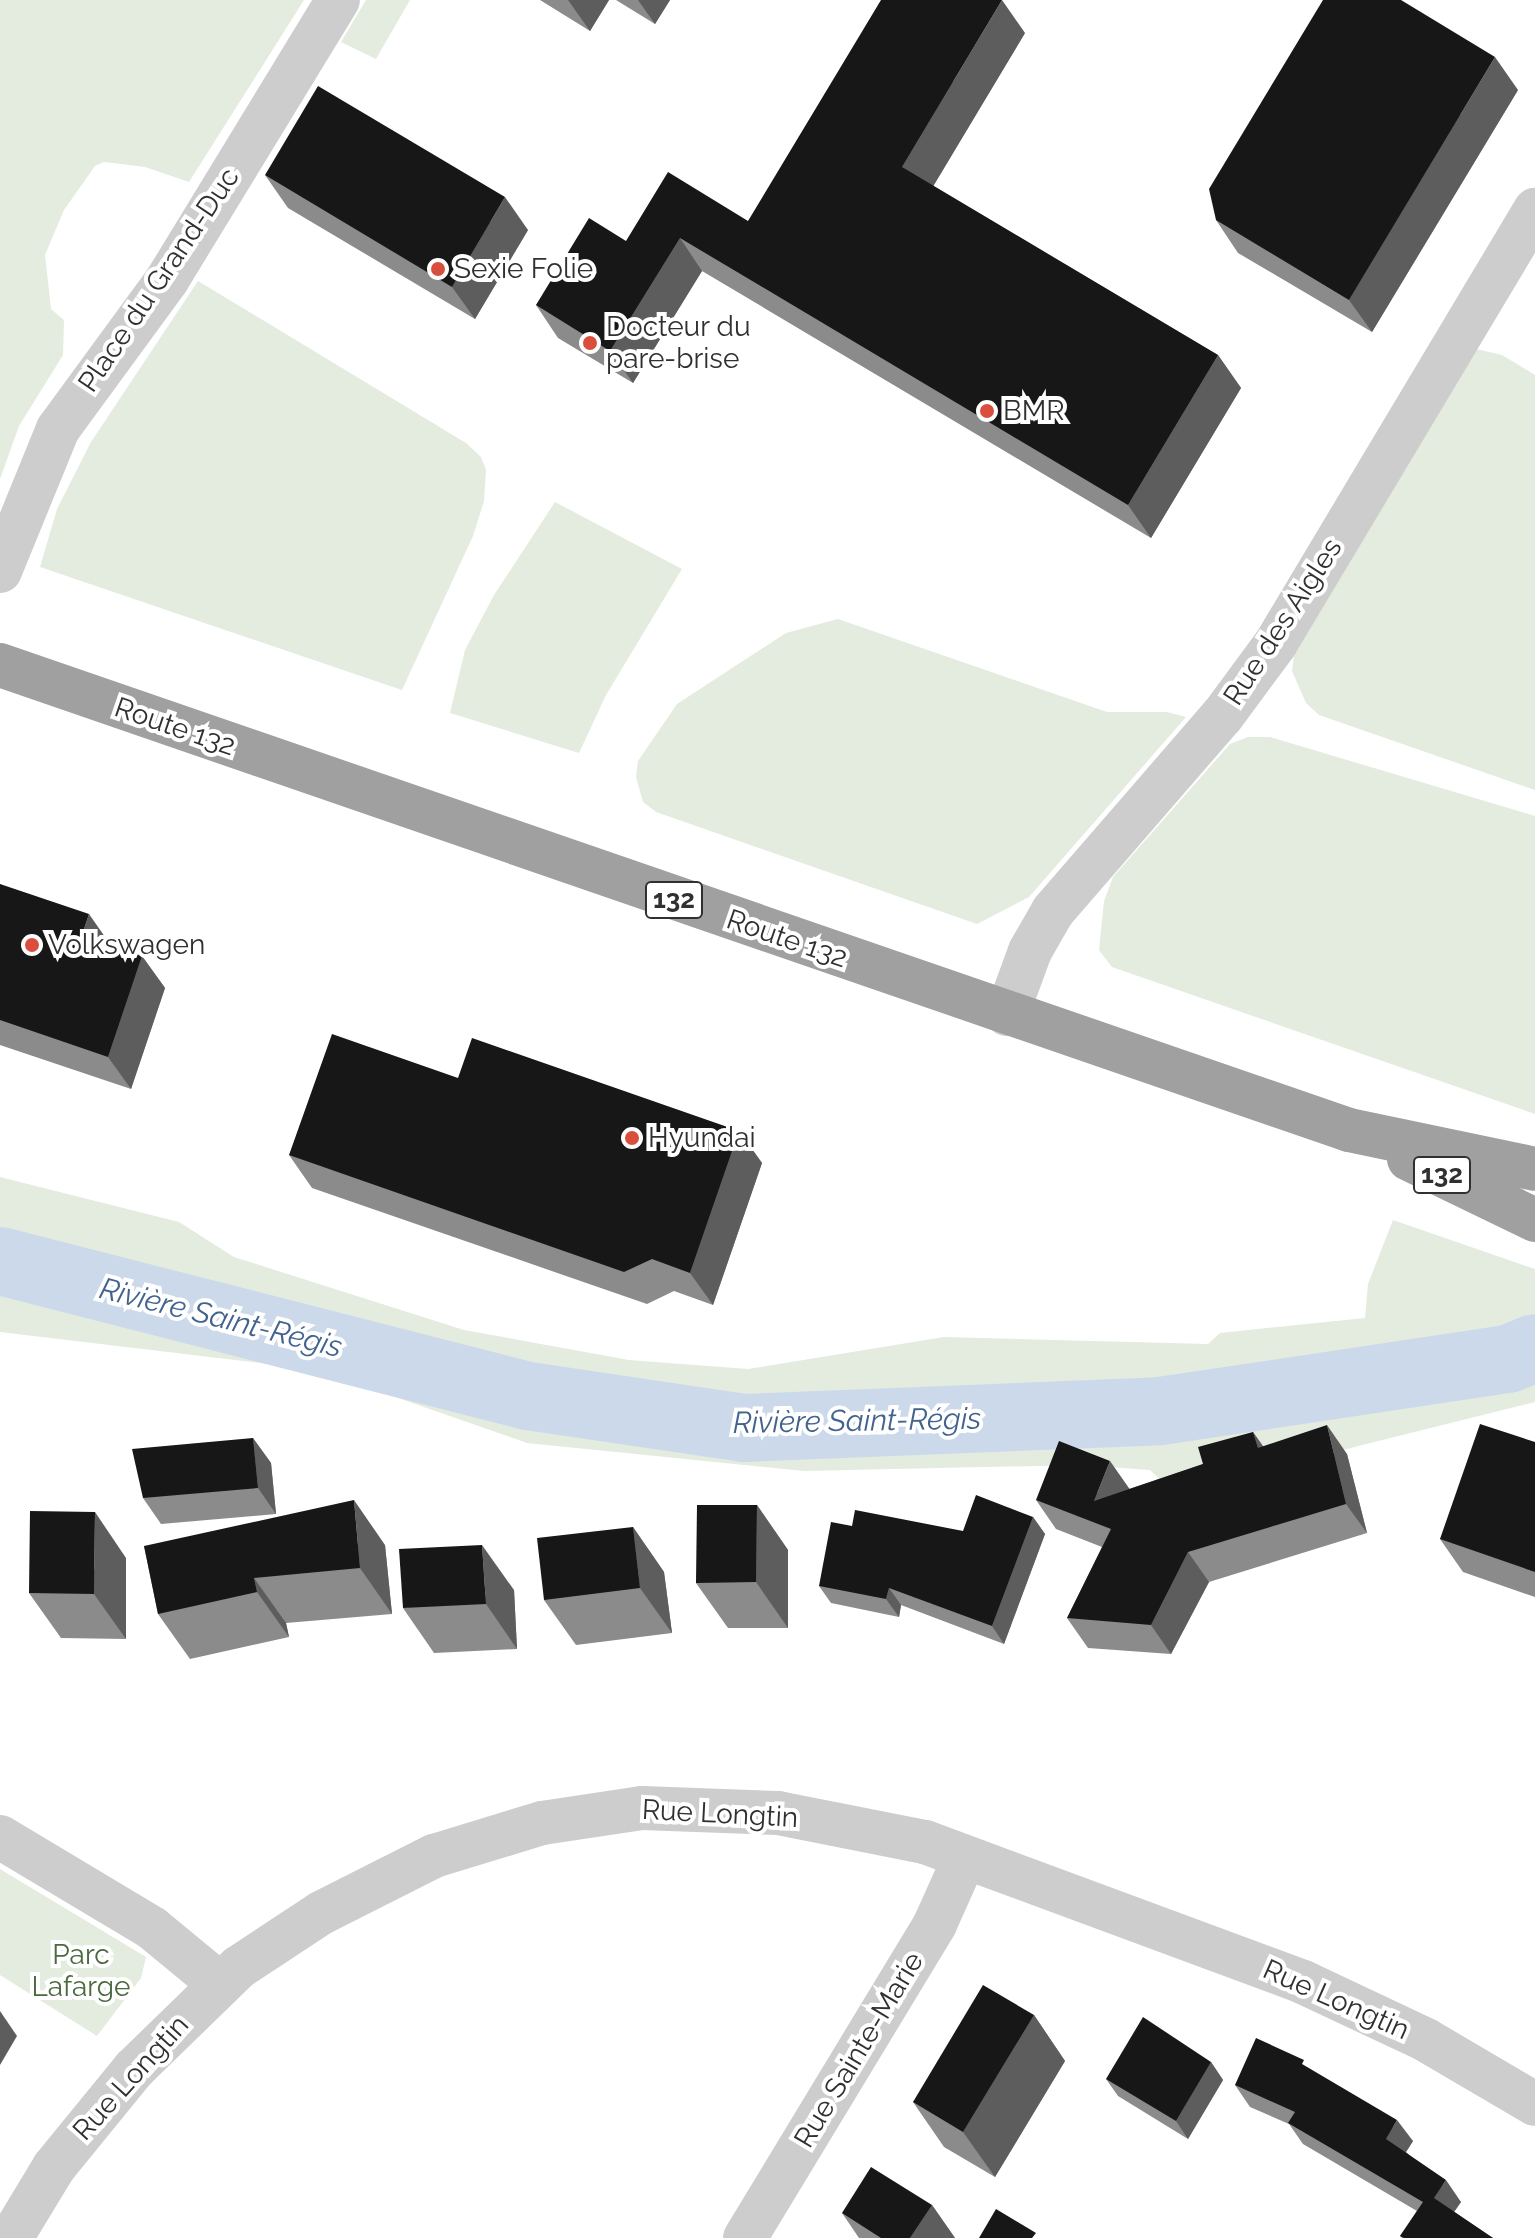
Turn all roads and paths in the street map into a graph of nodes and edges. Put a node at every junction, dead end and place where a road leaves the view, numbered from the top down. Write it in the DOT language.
graph roads {
  1 [pos="338,0"];
  2 [pos="1535,210"];
  3 [pos="0,571"];
  4 [pos="0,665"];
  5 [pos="1007,1014"];
  6 [pos="1349,1130"];
  7 [pos="1535,1169"];
  8 [pos="1535,1220"];
  9 [pos="0,1837"];
  10 [pos="965,1857"];
  11 [pos="220,1984"];
  12 [pos="1535,2104"];
  13 [pos="11,2238"];
  14 [pos="745,2238"];
  1 -- 3 [label="street, Place du Grand-Duc"];
  2 -- 5 [label="street, Rue des Aigles"];
  4 -- 5 [label="highway, Route 132 / 132"];
  5 -- 6 [label="highway, Route 132 / 132"];
  6 -- 7 [label="highway, Route 132 / 132"];
  6 -- 8 [label="highway, Route 132 / 132"];
  9 -- 11 [label="street"];
  10 -- 11 [label="street, Rue Longtin"];
  10 -- 12 [label="street, Rue Longtin"];
  10 -- 14 [label="street, Rue Sainte-Marie"];
  11 -- 13 [label="street, Rue Longtin"];
}
